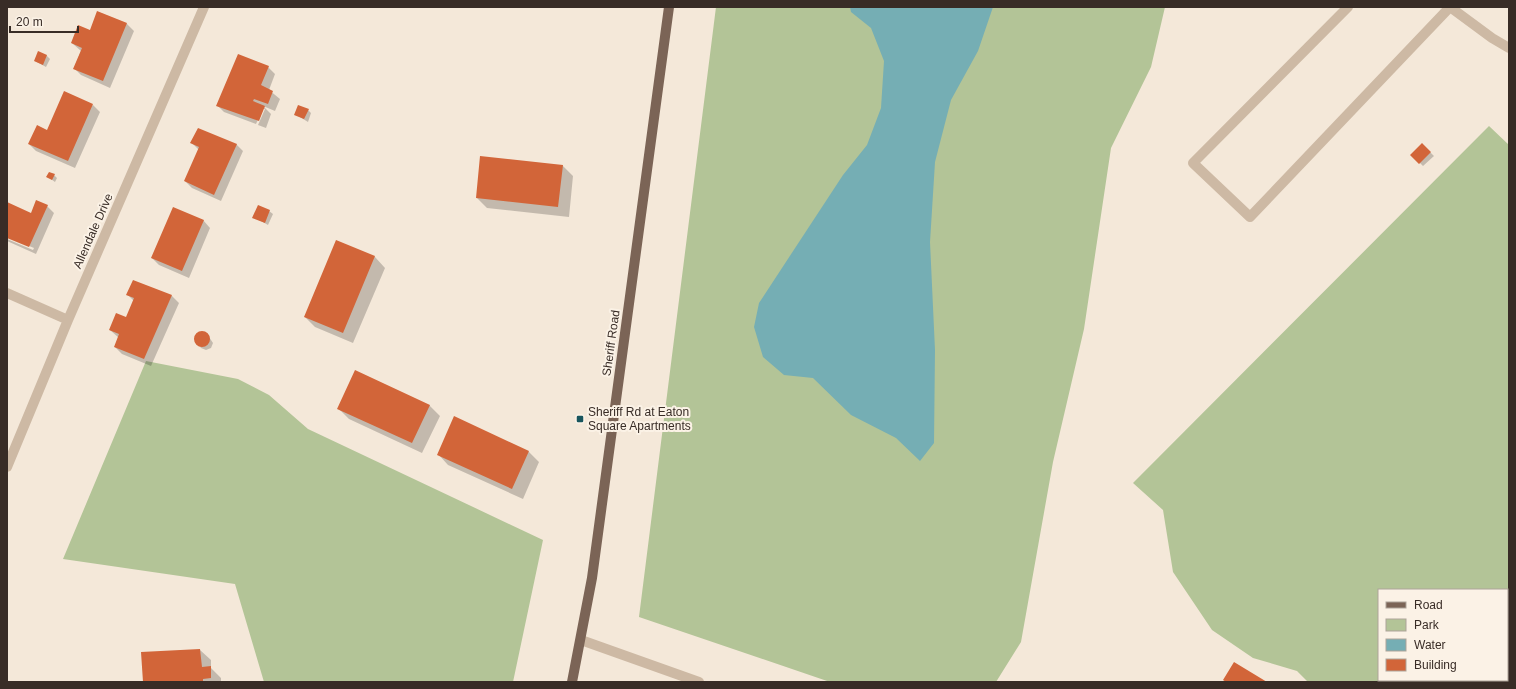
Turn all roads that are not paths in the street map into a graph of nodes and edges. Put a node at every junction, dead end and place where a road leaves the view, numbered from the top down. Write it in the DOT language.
graph roads {
  1 [pos="204,7"];
  2 [pos="669,7"];
  3 [pos="1348,7"];
  4 [pos="1450,7"];
  5 [pos="1509,48"];
  6 [pos="7,293"];
  7 [pos="68,320"];
  8 [pos="7,467"];
  9 [pos="580,640"];
  10 [pos="572,682"];
  11 [pos="699,682"];
  1 -- 7 [label="street, Allendale Drive"];
  2 -- 9 [label="main road, Sheriff Road"];
  3 -- 4 [label="street"];
  4 -- 5 [label="street"];
  6 -- 7 [label="street"];
  7 -- 8 [label="street, Allendale Drive"];
  9 -- 10 [label="main road, Sheriff Road"];
  9 -- 11 [label="street"];
}
